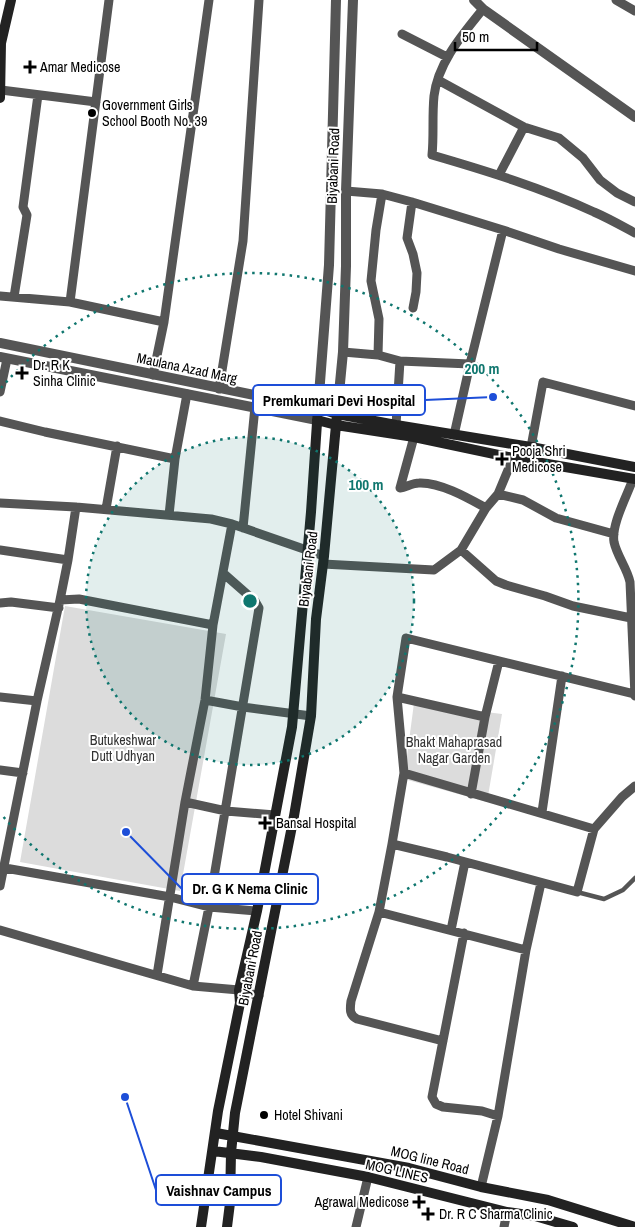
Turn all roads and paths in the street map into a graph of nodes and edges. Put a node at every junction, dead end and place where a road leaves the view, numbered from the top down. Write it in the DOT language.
graph roads {
  1 [pos="11,0"];
  2 [pos="110,0"];
  3 [pos="209,0"];
  4 [pos="259,0"];
  5 [pos="336,0"];
  6 [pos="353,0"];
  7 [pos="474,0"];
  8 [pos="616,0"];
  9 [pos="634,7"];
  10 [pos="483,9"];
  11 [pos="402,34"];
  12 [pos="0,43"];
  13 [pos="447,57"];
  14 [pos="438,80"];
  15 [pos="0,94"];
  16 [pos="38,95"];
  17 [pos="96,102"];
  18 [pos="635,117"];
  19 [pos="524,127"];
  20 [pos="499,175"];
  21 [pos="346,191"];
  22 [pos="382,194"];
  23 [pos="412,202"];
  24 [pos="635,202"];
  25 [pos="503,230"];
  26 [pos="635,233"];
  27 [pos="635,271"];
  28 [pos="0,296"];
  29 [pos="14,297"];
  30 [pos="70,302"];
  31 [pos="413,308"];
  32 [pos="164,322"];
  33 [pos="0,344"];
  34 [pos="343,352"];
  35 [pos="378,355"];
  36 [pos="4,358"];
  37 [pos="400,361"];
  38 [pos="470,364"];
  39 [pos="153,375"];
  40 [pos="220,389"];
  41 [pos="0,392"];
  42 [pos="187,394"];
  43 [pos="635,406"];
  44 [pos="255,407"];
  45 [pos="318,408"];
  46 [pos="338,414"];
  47 [pos="317,420"];
  48 [pos="0,421"];
  49 [pos="336,425"];
  50 [pos="396,425"];
  51 [pos="454,435"];
  52 [pos="414,437"];
  53 [pos="117,446"];
  54 [pos="531,447"];
  55 [pos="513,458"];
  56 [pos="174,459"];
  57 [pos="635,467"];
  58 [pos="634,479"];
  59 [pos="498,494"];
  60 [pos="0,503"];
  61 [pos="76,507"];
  62 [pos="486,508"];
  63 [pos="106,509"];
  64 [pos="169,515"];
  65 [pos="232,524"];
  66 [pos="243,528"];
  67 [pos="614,534"];
  68 [pos="0,550"];
  69 [pos="307,550"];
  70 [pos="461,550"];
  71 [pos="68,560"];
  72 [pos="323,560"];
  73 [pos="223,573"];
  74 [pos="633,598"];
  75 [pos="0,603"];
  76 [pos="60,604"];
  77 [pos="631,618"];
  78 [pos="212,625"];
  79 [pos="634,652"];
  80 [pos="499,660"];
  81 [pos="562,676"];
  82 [pos="635,695"];
  83 [pos="0,696"];
  84 [pos="397,696"];
  85 [pos="205,700"];
  86 [pos="38,701"];
  87 [pos="243,707"];
  88 [pos="292,714"];
  89 [pos="311,716"];
  90 [pos="485,717"];
  91 [pos="0,770"];
  92 [pos="23,773"];
  93 [pos="404,774"];
  94 [pos="635,786"];
  95 [pos="471,794"];
  96 [pos="185,802"];
  97 [pos="226,810"];
  98 [pos="542,812"];
  99 [pos="276,815"];
  100 [pos="594,829"];
  101 [pos="392,844"];
  102 [pos="465,862"];
  103 [pos="5,868"];
  104 [pos="635,878"];
  105 [pos="541,883"];
  106 [pos="0,886"];
  107 [pos="577,892"];
  108 [pos="170,897"];
  109 [pos="210,907"];
  110 [pos="257,911"];
  111 [pos="378,912"];
  112 [pos="0,930"];
  113 [pos="451,930"];
  114 [pos="464,933"];
  115 [pos="526,950"];
  116 [pos="157,976"];
  117 [pos="193,986"];
  118 [pos="239,990"];
  119 [pos="259,996"];
  120 [pos="443,1041"];
  121 [pos="498,1116"];
  122 [pos="216,1132"];
  123 [pos="234,1135"];
  124 [pos="213,1151"];
  125 [pos="231,1153"];
  126 [pos="368,1177"];
  127 [pos="481,1187"];
  128 [pos="507,1212"];
  129 [pos="201,1227"];
  130 [pos="227,1227"];
  131 [pos="356,1227"];
  132 [pos="504,1227"];
  133 [pos="573,1227"];
  134 [pos="635,1227"];
  1 -- 12 [label="main road"];
  2 -- 17 [label="street"];
  3 -- 32 [label="street"];
  4 -- 40 [label="street"];
  5 -- 45 [label="street, Biyabani Road"];
  6 -- 21 [label="street, Biyabani Road"];
  7 -- 10 [label="street"];
  8 -- 9 [label="street"];
  10 -- 13 [label="street"];
  10 -- 18 [label="street"];
  11 -- 13 [label="street"];
  12 -- 15 [label="main road"];
  13 -- 14 [label="street"];
  14 -- 19 [label="street"];
  14 -- 20 [label="street"];
  15 -- 16 [label="street"];
  16 -- 17 [label="street"];
  16 -- 29 [label="street"];
  17 -- 30 [label="street"];
  19 -- 20 [label="street"];
  19 -- 24 [label="street"];
  20 -- 26 [label="street"];
  21 -- 22 [label="street"];
  21 -- 34 [label="street, Biyabani Road"];
  22 -- 23 [label="street"];
  22 -- 35 [label="street"];
  23 -- 25 [label="street"];
  23 -- 31 [label="street"];
  25 -- 27 [label="street"];
  25 -- 38 [label="street"];
  28 -- 29 [label="street"];
  29 -- 30 [label="street"];
  30 -- 32 [label="street"];
  32 -- 39 [label="street"];
  33 -- 39 [label="street, Maulana Azad Marg"];
  34 -- 35 [label="street"];
  34 -- 46 [label="street, Biyabani Road"];
  35 -- 37 [label="street"];
  36 -- 41 [label="street"];
  36 -- 42 [label="street, Maulana Azad Marg"];
  37 -- 38 [label="street"];
  37 -- 50 [label="street"];
  38 -- 51 [label="street"];
  39 -- 40 [label="street, Maulana Azad Marg"];
  40 -- 45 [label="street, Maulana Azad Marg"];
  42 -- 44 [label="street, Maulana Azad Marg"];
  42 -- 56 [label="street"];
  43 -- 54 [label="street"];
  44 -- 47 [label="street, Maulana Azad Marg"];
  44 -- 66 [label="street"];
  45 -- 46 [label="main road, Maulana Azad Marg"];
  45 -- 47 [label="main road, Biyabani Road"];
  46 -- 49 [label="main road, Biyabani Road"];
  46 -- 50 [label="main road, Maulana Azad Marg"];
  47 -- 49 [label="main road, Maulana Azad Marg"];
  47 -- 69 [label="main road, Biyabani Road"];
  48 -- 53 [label="street"];
  49 -- 52 [label="main road, Maulana Azad Marg"];
  49 -- 72 [label="main road, Biyabani Road"];
  50 -- 51 [label="main road, Maulana Azad Marg"];
  51 -- 54 [label="main road, Maulana Azad Marg"];
  52 -- 55 [label="main road, Maulana Azad Marg"];
  52 -- 62 [label="street"];
  53 -- 56 [label="street"];
  53 -- 63 [label="street"];
  54 -- 57 [label="main road, Maulana Azad Marg"];
  55 -- 58 [label="main road, Maulana Azad Marg"];
  55 -- 59 [label="street"];
  56 -- 64 [label="street"];
  58 -- 67 [label="street"];
  59 -- 62 [label="street"];
  59 -- 67 [label="street"];
  60 -- 61 [label="street"];
  61 -- 63 [label="street"];
  61 -- 71 [label="street"];
  62 -- 70 [label="street"];
  63 -- 64 [label="street"];
  64 -- 65 [label="street"];
  65 -- 66 [label="street"];
  65 -- 73 [label="street"];
  66 -- 69 [label="street"];
  67 -- 74 [label="street"];
  68 -- 71 [label="street"];
  69 -- 72 [label="street"];
  69 -- 88 [label="main road, Biyabani Road"];
  70 -- 72 [label="street"];
  70 -- 77 [label="street"];
  71 -- 76 [label="street"];
  72 -- 89 [label="main road, Biyabani Road"];
  73 -- 78 [label="street"];
  73 -- 87 [label="street"];
  74 -- 77 [label="street"];
  75 -- 76 [label="street"];
  76 -- 78 [label="street"];
  76 -- 86 [label="street"];
  77 -- 79 [label="street"];
  78 -- 85 [label="street"];
  79 -- 82 [label="street"];
  80 -- 81 [label="street"];
  80 -- 84 [label="street"];
  80 -- 90 [label="street"];
  81 -- 82 [label="street"];
  81 -- 98 [label="street"];
  83 -- 86 [label="street"];
  84 -- 90 [label="street"];
  84 -- 93 [label="street"];
  85 -- 87 [label="street"];
  85 -- 96 [label="street"];
  86 -- 92 [label="street"];
  87 -- 88 [label="street"];
  87 -- 97 [label="street"];
  88 -- 89 [label="street"];
  88 -- 99 [label="main road, Biyabani Road"];
  89 -- 119 [label="main road, Biyabani Road"];
  90 -- 95 [label="street"];
  91 -- 92 [label="street"];
  92 -- 103 [label="street"];
  93 -- 95 [label="street"];
  93 -- 101 [label="street"];
  94 -- 100 [label="street"];
  95 -- 98 [label="street"];
  96 -- 97 [label="street"];
  96 -- 108 [label="street"];
  97 -- 99 [label="street"];
  97 -- 109 [label="street"];
  98 -- 100 [label="street"];
  99 -- 110 [label="main road, Biyabani Road"];
  100 -- 107 [label="street"];
  101 -- 102 [label="street"];
  101 -- 111 [label="street"];
  102 -- 105 [label="street"];
  102 -- 113 [label="street"];
  103 -- 106 [label="street"];
  103 -- 108 [label="street"];
  104 -- 107 [label="lane"];
  105 -- 107 [label="street"];
  105 -- 115 [label="street"];
  108 -- 109 [label="street"];
  108 -- 116 [label="street"];
  109 -- 110 [label="street"];
  109 -- 117 [label="street"];
  110 -- 118 [label="main road, Biyabani Road"];
  111 -- 113 [label="street"];
  111 -- 120 [label="street"];
  112 -- 116 [label="street"];
  113 -- 114 [label="street"];
  114 -- 115 [label="street"];
  114 -- 120 [label="street"];
  115 -- 121 [label="street"];
  116 -- 117 [label="street"];
  117 -- 118 [label="street"];
  118 -- 119 [label="street"];
  118 -- 122 [label="main road, Biyabani Road"];
  119 -- 123 [label="main road, Biyabani Road"];
  120 -- 121 [label="street"];
  121 -- 127 [label="street"];
  122 -- 123 [label="main road, MOG line Road"];
  122 -- 124 [label="main road, Biyabani Road"];
  123 -- 125 [label="main road, Biyabani Road"];
  123 -- 127 [label="main road, MOG line Road"];
  124 -- 125 [label="main road, MOG LINES"];
  124 -- 129 [label="main road, Biyabani Road"];
  125 -- 126 [label="main road, MOG LINES"];
  125 -- 130 [label="main road, Biyabani Road"];
  126 -- 128 [label="main road, MOG LINES"];
  126 -- 131 [label="street"];
  127 -- 134 [label="main road, MOG line Road"];
  128 -- 132 [label="street"];
  128 -- 133 [label="main road, MOG LINES"];
}
